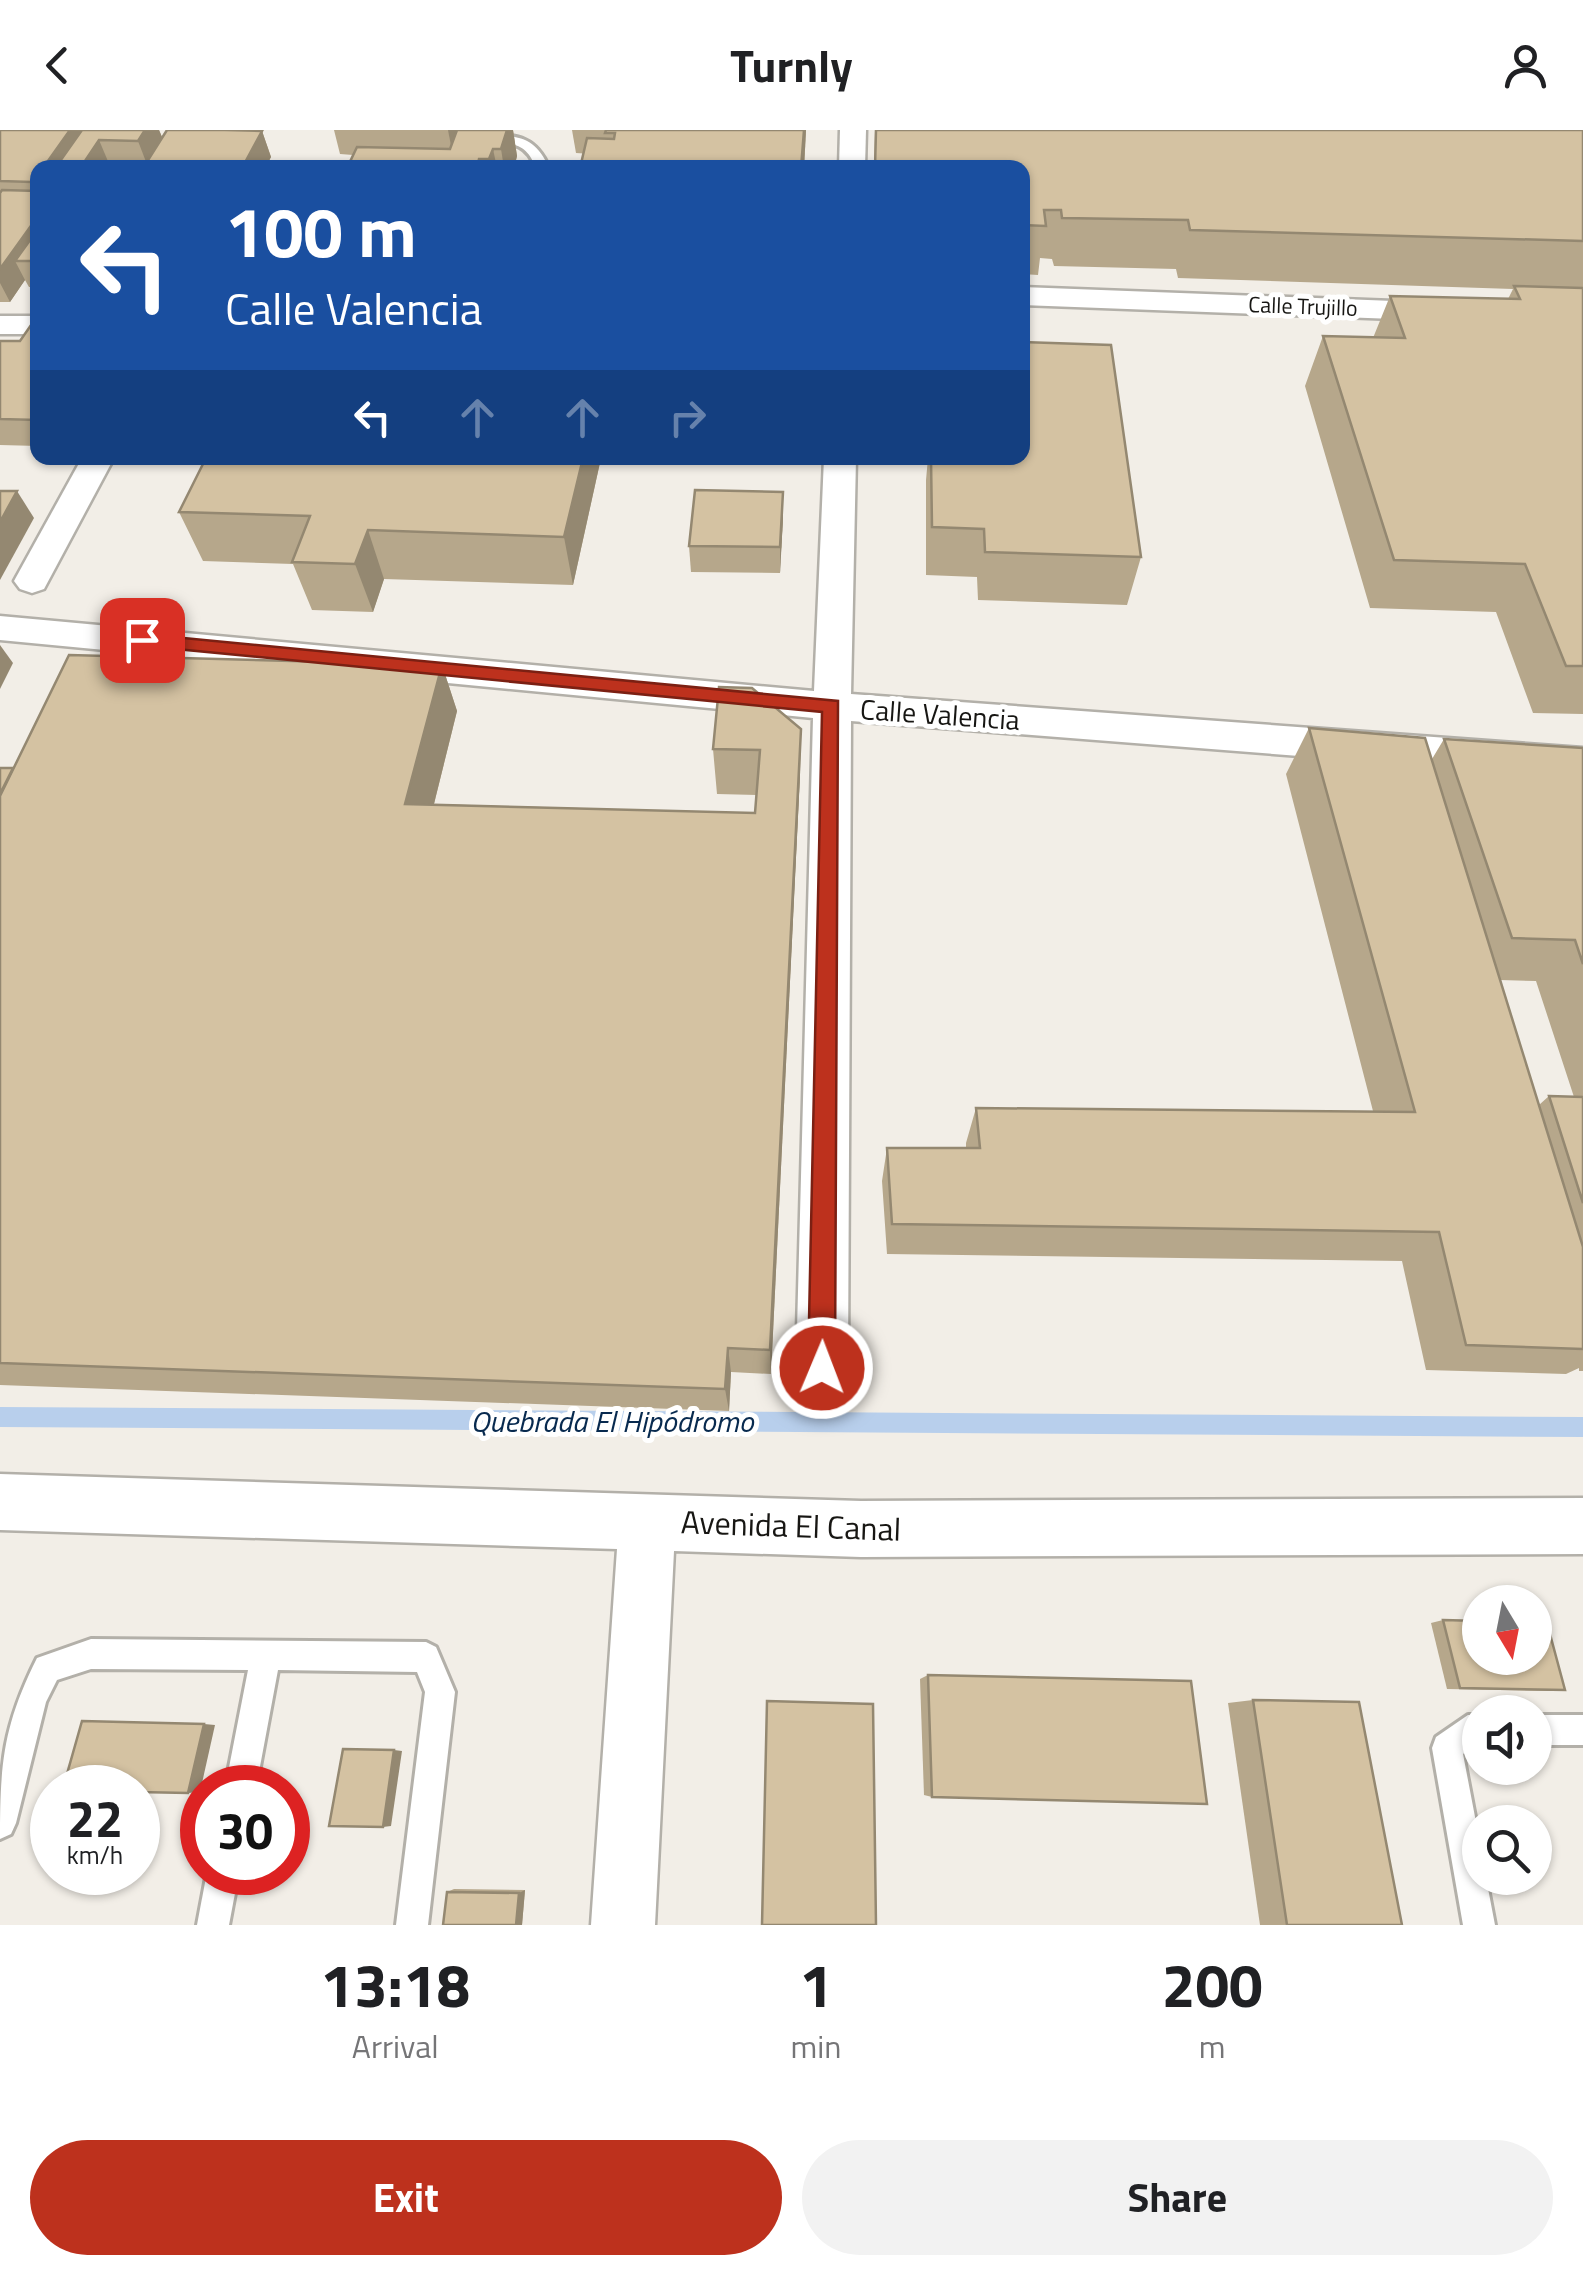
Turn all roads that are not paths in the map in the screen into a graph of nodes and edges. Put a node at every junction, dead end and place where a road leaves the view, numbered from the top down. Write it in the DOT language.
graph roads {
  1 [pos="853,130"];
  2 [pos="482,138"];
  3 [pos="539,160"];
  4 [pos="852,160"];
  5 [pos="1030,296"];
  6 [pos="1467,312"];
  7 [pos="0,325"];
  8 [pos="30,326"];
  9 [pos="94,465"];
  10 [pos="840,465"];
  11 [pos="32,581"];
  12 [pos="0,628"];
  13 [pos="832,706"];
  14 [pos="1583,762"];
  15 [pos="822,1368"];
  16 [pos="0,1502"];
  17 [pos="647,1522"];
  18 [pos="1583,1526"];
  19 [pos="266,1655"];
  20 [pos="1552,1730"];
  21 [pos="1583,1730"];
  22 [pos="1462,1735"];
  23 [pos="244,1765"];
  24 [pos="0,1822"];
  25 [pos="219,1895"];
  26 [pos="213,1925"];
  27 [pos="412,1925"];
  28 [pos="623,1925"];
  29 [pos="1479,1925"];
  1 -- 4 [label="street"];
  2 -- 3 [label="lane"];
  5 -- 6 [label="street, Calle Trujillo"];
  7 -- 8 [label="street"];
  9 -- 11 [label="street"];
  10 -- 13 [label="street"];
  12 -- 13 [label="street, Calle Valencia"];
  13 -- 14 [label="street, Calle Valencia"];
  13 -- 15 [label="street"];
  16 -- 17 [label="street, Avenida El Canal"];
  17 -- 18 [label="street, Avenida El Canal"];
  17 -- 28 [label="street"];
  19 -- 23 [label="lane"];
  19 -- 24 [label="lane"];
  19 -- 27 [label="lane"];
  20 -- 21 [label="lane"];
  22 -- 29 [label="lane"];
  25 -- 26 [label="lane"];
}
